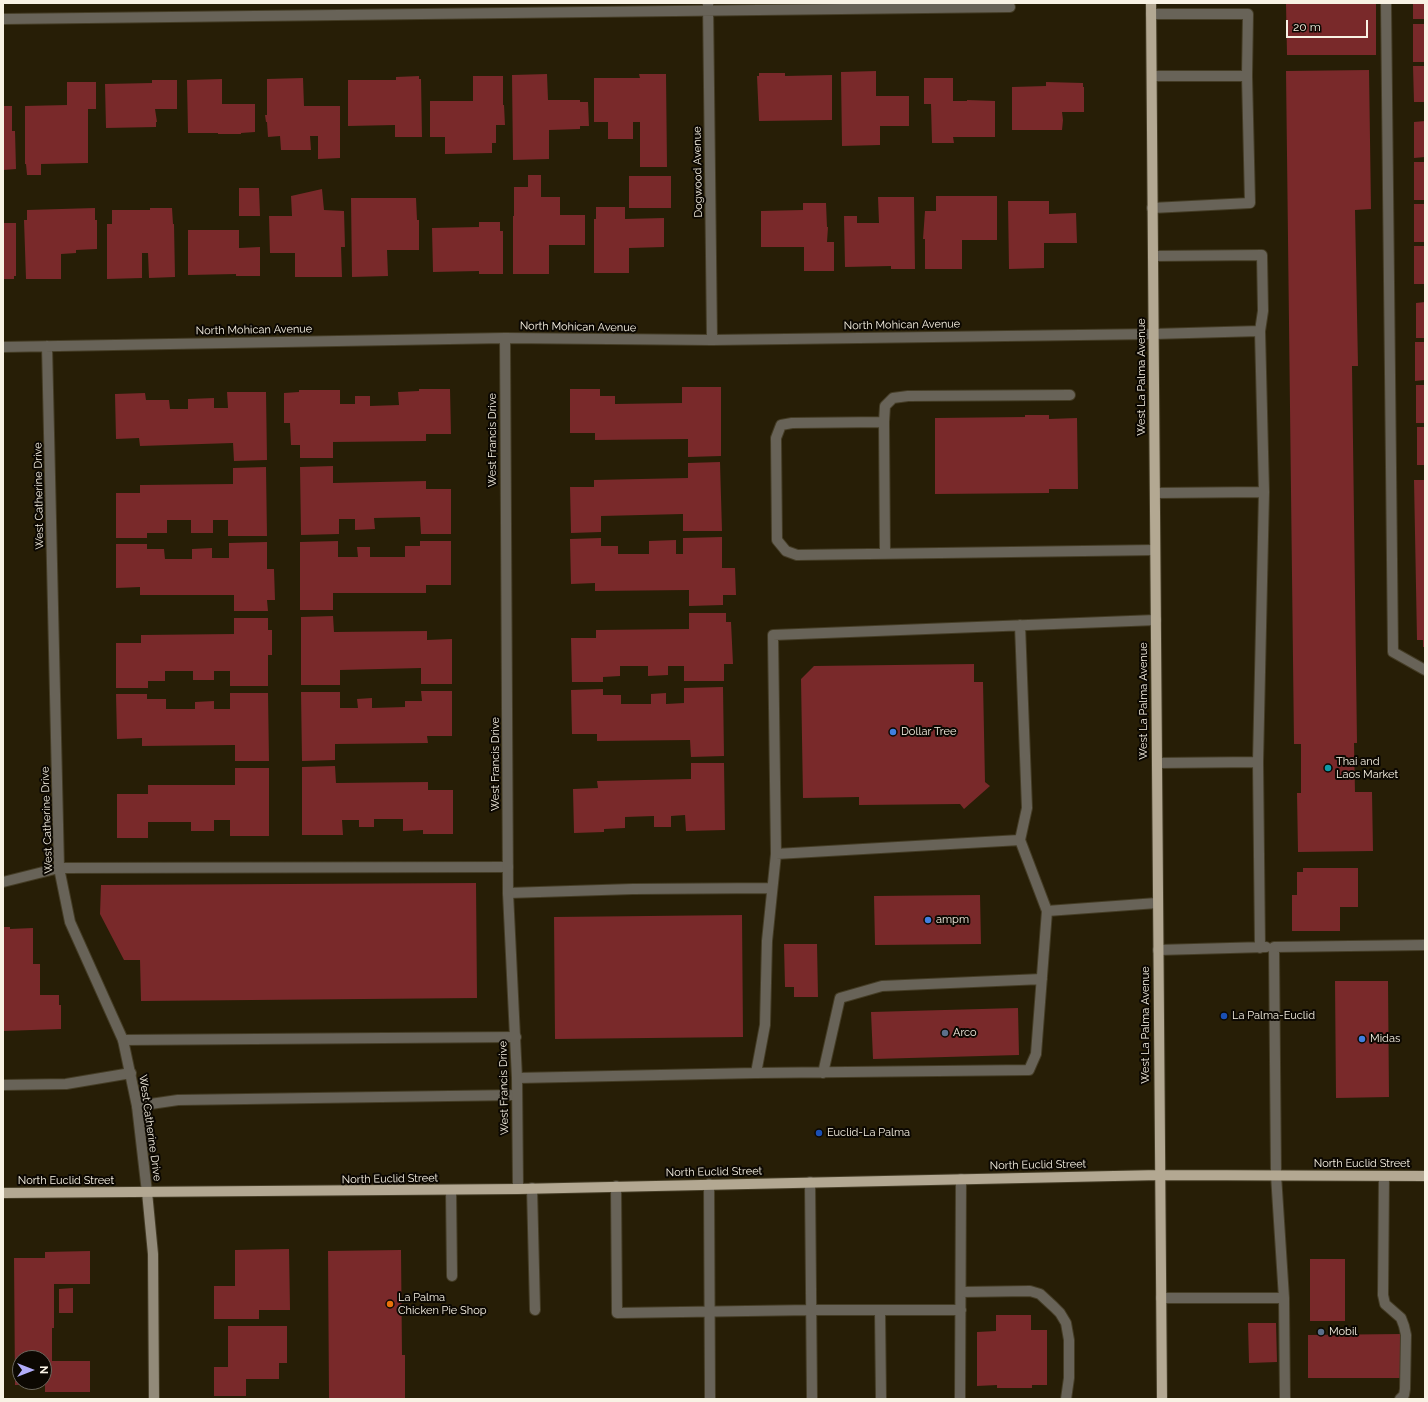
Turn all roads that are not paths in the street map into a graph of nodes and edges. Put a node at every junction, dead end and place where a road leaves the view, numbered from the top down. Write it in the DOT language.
graph roads {
  1 [pos="1151,3"];
  2 [pos="1386,3"];
  3 [pos="708,7"];
  4 [pos="1010,7"];
  5 [pos="1151,14"];
  6 [pos="3,19"];
  7 [pos="1152,76"];
  8 [pos="1247,76"];
  9 [pos="1152,208"];
  10 [pos="1153,256"];
  11 [pos="1260,331"];
  12 [pos="1153,334"];
  13 [pos="505,338"];
  14 [pos="712,340"];
  15 [pos="47,346"];
  16 [pos="3,347"];
  17 [pos="1070,395"];
  18 [pos="884,422"];
  19 [pos="1264,492"];
  20 [pos="1155,493"];
  21 [pos="1155,550"];
  22 [pos="885,554"];
  23 [pos="1156,620"];
  24 [pos="1020,625"];
  25 [pos="1425,670"];
  26 [pos="1258,762"];
  27 [pos="1156,764"];
  28 [pos="1020,840"];
  29 [pos="776,854"];
  30 [pos="508,866"];
  31 [pos="60,868"];
  32 [pos="3,882"];
  33 [pos="772,888"];
  34 [pos="508,893"];
  35 [pos="1157,903"];
  36 [pos="1047,911"];
  37 [pos="1425,945"];
  38 [pos="1274,947"];
  39 [pos="1260,948"];
  40 [pos="1158,950"];
  41 [pos="1042,979"];
  42 [pos="516,1036"];
  43 [pos="123,1040"];
  44 [pos="131,1073"];
  45 [pos="756,1073"];
  46 [pos="823,1073"];
  47 [pos="517,1078"];
  48 [pos="3,1085"];
  49 [pos="517,1095"];
  50 [pos="136,1106"];
  51 [pos="1160,1174"];
  52 [pos="1276,1175"];
  53 [pos="1384,1176"];
  54 [pos="1425,1176"];
  55 [pos="962,1179"];
  56 [pos="810,1182"];
  57 [pos="709,1184"];
  58 [pos="616,1186"];
  59 [pos="532,1188"];
  60 [pos="518,1189"];
  61 [pos="450,1190"];
  62 [pos="147,1192"];
  63 [pos="3,1194"];
  64 [pos="452,1276"];
  65 [pos="961,1292"];
  66 [pos="1161,1298"];
  67 [pos="1284,1298"];
  68 [pos="535,1310"];
  69 [pos="811,1310"];
  70 [pos="880,1310"];
  71 [pos="961,1310"];
  72 [pos="710,1312"];
  73 [pos="154,1399"];
  74 [pos="710,1399"];
  75 [pos="812,1399"];
  76 [pos="881,1399"];
  77 [pos="960,1399"];
  78 [pos="1066,1399"];
  79 [pos="1162,1399"];
  80 [pos="1285,1399"];
  81 [pos="1400,1399"];
  1 -- 5 [label="main road, West La Palma Avenue"];
  2 -- 25 [label="street"];
  3 -- 4 [label="street"];
  3 -- 6 [label="street"];
  3 -- 14 [label="street, Dogwood Avenue"];
  5 -- 7 [label="main road, West La Palma Avenue"];
  5 -- 8 [label="street"];
  7 -- 8 [label="street"];
  7 -- 9 [label="main road, West La Palma Avenue"];
  8 -- 9 [label="street"];
  9 -- 10 [label="main road, West La Palma Avenue"];
  10 -- 11 [label="street"];
  10 -- 12 [label="main road, West La Palma Avenue"];
  11 -- 12 [label="street, North Mohican Avenue"];
  11 -- 19 [label="street"];
  12 -- 14 [label="street, North Mohican Avenue"];
  12 -- 20 [label="main road, West La Palma Avenue"];
  13 -- 14 [label="street, North Mohican Avenue"];
  13 -- 15 [label="street, North Mohican Avenue"];
  13 -- 30 [label="street, West Francis Drive"];
  15 -- 16 [label="street, North Mohican Avenue"];
  15 -- 31 [label="street, West Catherine Drive"];
  17 -- 18 [label="street"];
  18 -- 22 [label="street"];
  18 -- 22 [label="street"];
  19 -- 20 [label="street"];
  19 -- 26 [label="street"];
  20 -- 21 [label="main road, West La Palma Avenue"];
  21 -- 22 [label="street"];
  21 -- 23 [label="main road, West La Palma Avenue"];
  23 -- 24 [label="street"];
  23 -- 27 [label="main road, West La Palma Avenue"];
  24 -- 28 [label="street"];
  24 -- 29 [label="street"];
  26 -- 27 [label="street"];
  26 -- 39 [label="street"];
  27 -- 35 [label="main road, West La Palma Avenue"];
  28 -- 29 [label="street"];
  28 -- 36 [label="street"];
  29 -- 33 [label="street"];
  30 -- 31 [label="street"];
  30 -- 34 [label="street, West Francis Drive"];
  31 -- 32 [label="street"];
  31 -- 43 [label="street, West Catherine Drive"];
  33 -- 34 [label="street"];
  33 -- 45 [label="street"];
  34 -- 42 [label="street, West Francis Drive"];
  35 -- 36 [label="street"];
  35 -- 40 [label="main road, West La Palma Avenue"];
  36 -- 41 [label="street"];
  37 -- 38 [label="street"];
  38 -- 39 [label="street"];
  38 -- 52 [label="street"];
  39 -- 40 [label="street"];
  40 -- 51 [label="main road, West La Palma Avenue"];
  41 -- 46 [label="street"];
  41 -- 46 [label="street"];
  42 -- 43 [label="street"];
  42 -- 47 [label="street, West Francis Drive"];
  43 -- 44 [label="street, West Catherine Drive"];
  44 -- 48 [label="street"];
  44 -- 50 [label="street, West Catherine Drive"];
  45 -- 46 [label="street"];
  45 -- 47 [label="street"];
  47 -- 49 [label="street, West Francis Drive"];
  49 -- 50 [label="street"];
  49 -- 60 [label="street, West Francis Drive"];
  50 -- 62 [label="street, West Catherine Drive"];
  51 -- 52 [label="main road, North Euclid Street"];
  51 -- 55 [label="main road, North Euclid Street"];
  51 -- 66 [label="main road, West La Palma Avenue"];
  52 -- 53 [label="main road, North Euclid Street"];
  52 -- 67 [label="street"];
  53 -- 54 [label="main road, North Euclid Street"];
  53 -- 81 [label="street"];
  55 -- 56 [label="main road, North Euclid Street"];
  55 -- 65 [label="street"];
  56 -- 57 [label="main road, North Euclid Street"];
  56 -- 69 [label="street"];
  57 -- 58 [label="main road, North Euclid Street"];
  57 -- 72 [label="street"];
  58 -- 59 [label="main road, North Euclid Street"];
  58 -- 72 [label="street"];
  59 -- 60 [label="main road, North Euclid Street"];
  59 -- 68 [label="street"];
  60 -- 61 [label="main road, North Euclid Street"];
  61 -- 62 [label="main road, North Euclid Street"];
  61 -- 64 [label="street"];
  62 -- 63 [label="main road, North Euclid Street"];
  62 -- 73 [label="street, West Catherine Drive"];
  65 -- 71 [label="street"];
  65 -- 78 [label="street"];
  66 -- 67 [label="street"];
  66 -- 79 [label="main road, West La Palma Avenue"];
  67 -- 80 [label="street"];
  69 -- 70 [label="street"];
  69 -- 72 [label="street"];
  69 -- 75 [label="street"];
  70 -- 71 [label="street"];
  70 -- 76 [label="street"];
  71 -- 77 [label="street"];
  72 -- 74 [label="street"];
}
